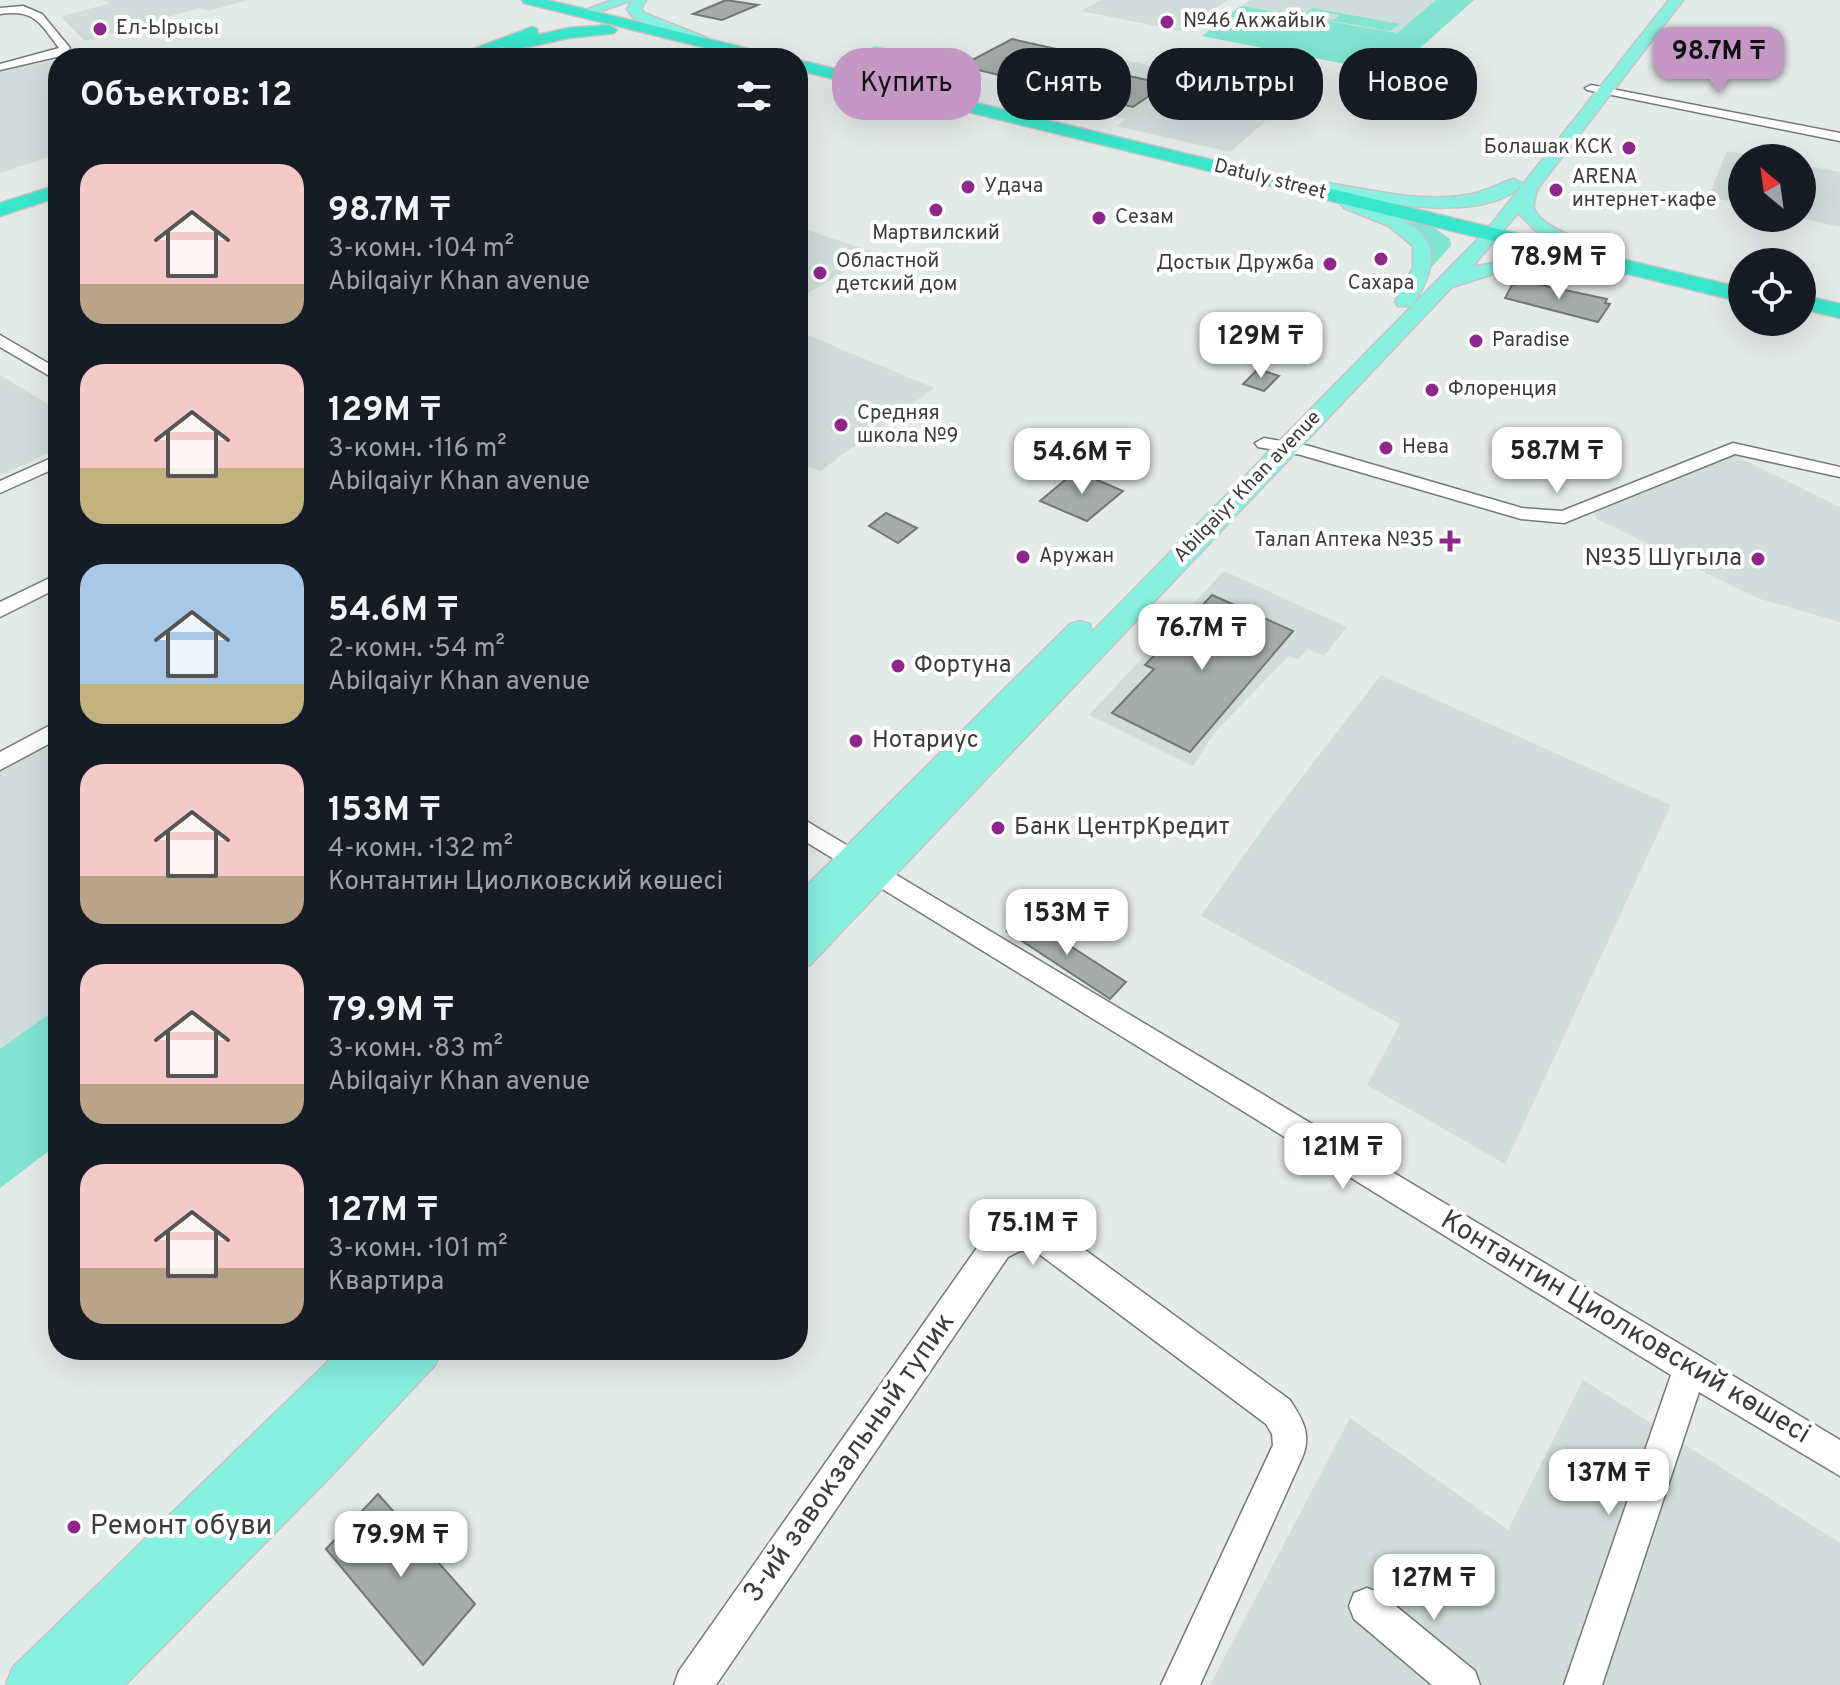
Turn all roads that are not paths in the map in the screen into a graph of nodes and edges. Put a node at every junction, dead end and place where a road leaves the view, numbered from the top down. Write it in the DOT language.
graph roads {
  1 [pos="520,0"];
  2 [pos="529,0"];
  3 [pos="547,0"];
  4 [pos="625,0"];
  5 [pos="639,0"];
  6 [pos="1662,0"];
  7 [pos="1676,0"];
  8 [pos="36,2"];
  9 [pos="21,7"];
  10 [pos="0,11"];
  11 [pos="593,12"];
  12 [pos="697,39"];
  13 [pos="506,44"];
  14 [pos="65,48"];
  15 [pos="492,48"];
  16 [pos="497,48"];
  17 [pos="731,48"];
  18 [pos="739,48"];
  19 [pos="48,56"];
  20 [pos="808,65"];
  21 [pos="0,67"];
  22 [pos="1598,90"];
  23 [pos="1840,137"];
  24 [pos="1522,186"];
  25 [pos="1324,190"];
  26 [pos="48,197"];
  27 [pos="0,213"];
  28 [pos="1486,230"];
  29 [pos="1603,258"];
  30 [pos="1728,284"];
  31 [pos="1441,287"];
  32 [pos="1728,291"];
  33 [pos="1405,302"];
  34 [pos="1816,305"];
  35 [pos="1840,311"];
  36 [pos="1816,312"];
  37 [pos="1840,318"];
  38 [pos="0,340"];
  39 [pos="48,370"];
  40 [pos="1276,445"];
  41 [pos="48,465"];
  42 [pos="1840,472"];
  43 [pos="0,488"];
  44 [pos="48,585"];
  45 [pos="0,610"];
  46 [pos="48,735"];
  47 [pos="0,762"];
  48 [pos="808,831"];
  49 [pos="865,866"];
  50 [pos="808,909"];
  51 [pos="808,942"];
  52 [pos="361,1360"];
  53 [pos="410,1360"];
  54 [pos="1690,1368"];
  55 [pos="1840,1459"];
  56 [pos="1367,1606"];
  57 [pos="31,1685"];
  58 [pos="89,1685"];
  59 [pos="693,1685"];
  60 [pos="1180,1685"];
  61 [pos="1461,1685"];
  62 [pos="1583,1685"];
  1 -- 13 [label="highway"];
  2 -- 11 [label="highway"];
  3 -- 11 [label="highway"];
  4 -- 11 [label="main road"];
  5 -- 12 [label="main road"];
  6 -- 22 [label="main road, Abilqaiyr Khan avenue"];
  7 -- 22 [label="main road, Abilqaiyr Khan avenue"];
  8 -- 9 [label="street"];
  9 -- 10 [label="street"];
  9 -- 14 [label="street"];
  11 -- 12 [label="highway"];
  11 -- 13 [label="highway"];
  12 -- 13 [label="highway"];
  12 -- 17 [label="highway"];
  12 -- 18 [label="highway"];
  13 -- 15 [label="highway"];
  13 -- 16 [label="highway"];
  19 -- 21 [label="street"];
  20 -- 25 [label="highway, Datuly street"];
  22 -- 23 [label="street"];
  22 -- 24 [label="main road, Abilqaiyr Khan avenue"];
  24 -- 25 [label="main road"];
  24 -- 28 [label="main road, Abilqaiyr Khan avenue"];
  24 -- 29 [label="main road"];
  25 -- 28 [label="highway, Datuly street"];
  25 -- 33 [label="main road"];
  26 -- 27 [label="highway"];
  28 -- 29 [label="highway, Datuly street"];
  28 -- 31 [label="main road, Abilqaiyr Khan avenue"];
  28 -- 33 [label="main road, Abilqaiyr Khan avenue"];
  29 -- 30 [label="highway, Datuly street"];
  29 -- 31 [label="main road"];
  29 -- 32 [label="highway, Datuly street"];
  31 -- 40 [label="main road, Abilqaiyr Khan avenue"];
  33 -- 40 [label="main road, Abilqaiyr Khan avenue"];
  34 -- 35 [label="highway"];
  36 -- 37 [label="highway"];
  38 -- 39 [label="street"];
  40 -- 42 [label="street"];
  40 -- 49 [label="main road, Abilqaiyr Khan avenue"];
  41 -- 43 [label="street"];
  44 -- 45 [label="street"];
  46 -- 47 [label="street"];
  48 -- 49 [label="street, Контантин Циолковский көшесі"];
  49 -- 50 [label="main road, Abilqaiyr Khan avenue"];
  49 -- 51 [label="main road, Abilqaiyr Khan avenue"];
  49 -- 54 [label="street, Контантин Циолковский көшесі"];
  52 -- 57 [label="main road"];
  53 -- 58 [label="main road"];
  54 -- 55 [label="street, Контантин Циолковский көшесі"];
  54 -- 62 [label="street"];
  56 -- 61 [label="street"];
  59 -- 60 [label="street, 3-ий завокзальный тупик"];
}
